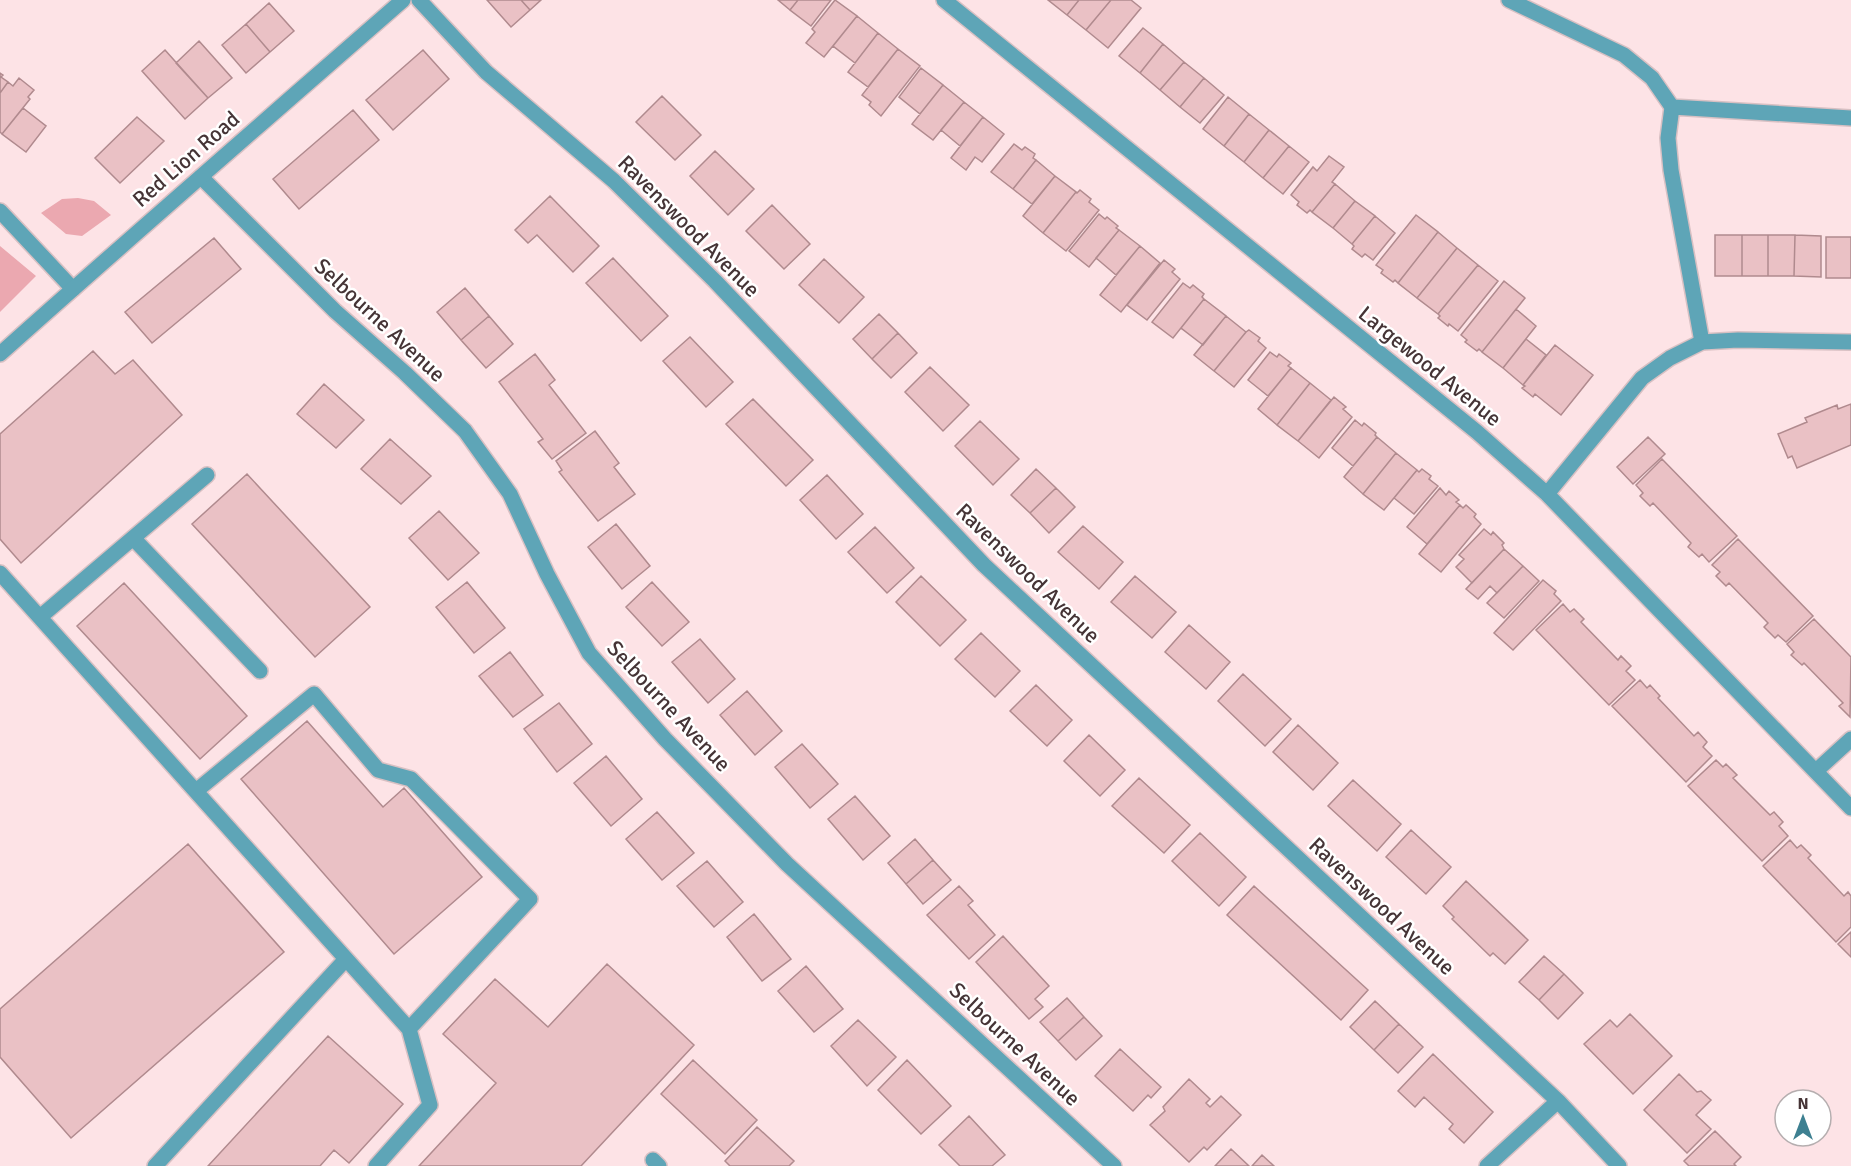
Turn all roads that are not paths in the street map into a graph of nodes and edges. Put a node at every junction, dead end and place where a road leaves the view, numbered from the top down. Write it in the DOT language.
graph roads {
  1 [pos="403,0"];
  2 [pos="419,0"];
  3 [pos="944,0"];
  4 [pos="1509,0"];
  5 [pos="1672,107"];
  6 [pos="1851,118"];
  7 [pos="201,177"];
  8 [pos="0,211"];
  9 [pos="73,290"];
  10 [pos="1702,342"];
  11 [pos="1851,342"];
  12 [pos="0,354"];
  13 [pos="207,475"];
  14 [pos="1547,494"];
  15 [pos="133,538"];
  16 [pos="0,573"];
  17 [pos="40,617"];
  18 [pos="260,671"];
  19 [pos="1851,739"];
  20 [pos="1816,771"];
  21 [pos="196,791"];
  22 [pos="1851,808"];
  23 [pos="346,959"];
  24 [pos="409,1029"];
  25 [pos="1558,1101"];
  26 [pos="155,1166"];
  27 [pos="376,1166"];
  28 [pos="1114,1166"];
  29 [pos="1487,1166"];
  30 [pos="1619,1166"];
  1 -- 7 [label="street, Red Lion Road"];
  2 -- 25 [label="street, Ravenswood Avenue"];
  3 -- 14 [label="street, Largewood Avenue"];
  4 -- 5 [label="street"];
  5 -- 6 [label="street"];
  5 -- 10 [label="street"];
  7 -- 9 [label="street, Red Lion Road"];
  7 -- 28 [label="street, Selbourne Avenue"];
  8 -- 9 [label="street"];
  9 -- 12 [label="street, Red Lion Road"];
  10 -- 11 [label="street"];
  10 -- 14 [label="street"];
  13 -- 15 [label="street"];
  14 -- 20 [label="street, Largewood Avenue"];
  15 -- 17 [label="street"];
  15 -- 18 [label="street"];
  16 -- 17 [label="street"];
  17 -- 21 [label="street"];
  19 -- 20 [label="street"];
  20 -- 22 [label="street, Largewood Avenue"];
  21 -- 23 [label="street"];
  21 -- 24 [label="street"];
  23 -- 24 [label="street"];
  23 -- 26 [label="street"];
  24 -- 27 [label="street"];
  25 -- 29 [label="street"];
  25 -- 30 [label="street, Ravenswood Avenue"];
}
